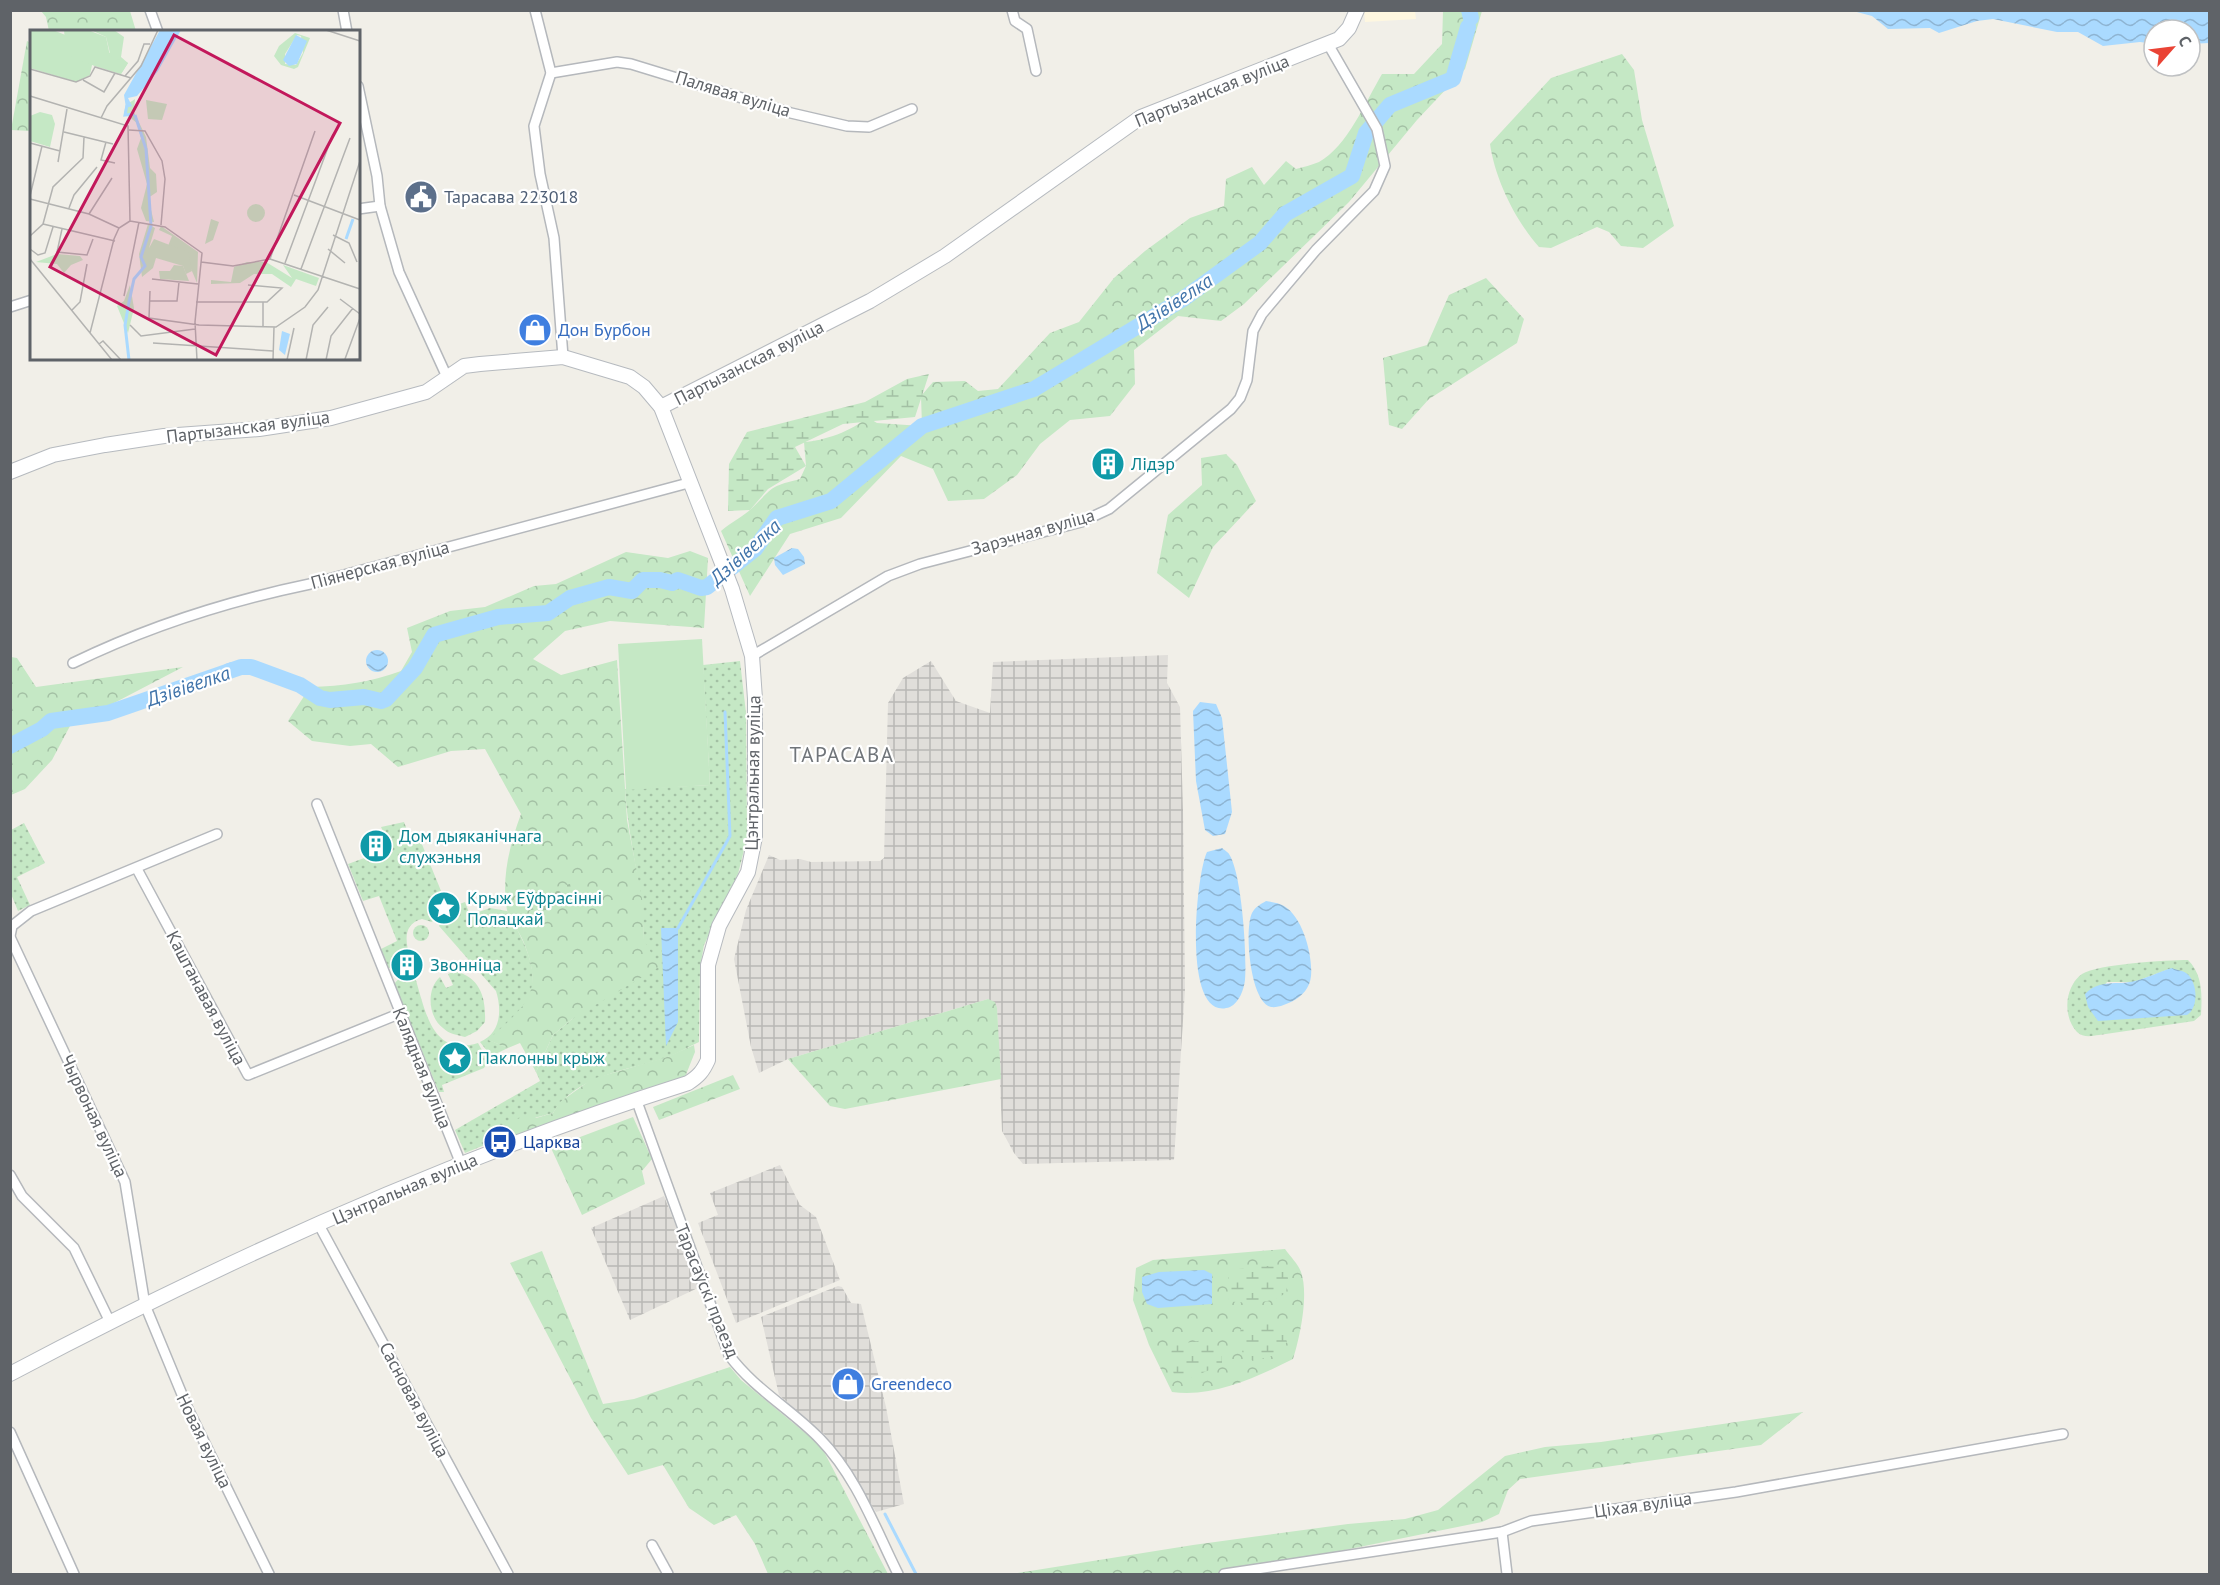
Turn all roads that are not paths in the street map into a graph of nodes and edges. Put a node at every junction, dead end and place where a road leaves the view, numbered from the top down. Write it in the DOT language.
graph roads {
  1 [pos="150,10"];
  2 [pos="343,10"];
  3 [pos="535,10"];
  4 [pos="1012,10"];
  5 [pos="1356,10"];
  6 [pos="157,30"];
  7 [pos="347,30"];
  8 [pos="1328,44"];
  9 [pos="1036,71"];
  10 [pos="551,74"];
  11 [pos="360,95"];
  12 [pos="912,109"];
  13 [pos="380,206"];
  14 [pos="360,209"];
  15 [pos="30,301"];
  16 [pos="10,307"];
  17 [pos="563,357"];
  18 [pos="447,377"];
  19 [pos="662,407"];
  20 [pos="10,472"];
  21 [pos="692,482"];
  22 [pos="752,656"];
  23 [pos="73,663"];
  24 [pos="317,804"];
  25 [pos="217,834"];
  26 [pos="137,869"];
  27 [pos="10,937"];
  28 [pos="401,1013"];
  29 [pos="636,1099"];
  30 [pos="461,1164"];
  31 [pos="10,1175"];
  32 [pos="319,1225"];
  33 [pos="145,1305"];
  34 [pos="110,1322"];
  35 [pos="10,1374"];
  36 [pos="10,1432"];
  37 [pos="2063,1434"];
  38 [pos="1502,1532"];
  39 [pos="652,1545"];
  40 [pos="74,1575"];
  41 [pos="269,1575"];
  42 [pos="508,1575"];
  43 [pos="668,1575"];
  44 [pos="898,1575"];
  45 [pos="1224,1575"];
  46 [pos="1507,1575"];
  1 -- 6 [label="street"];
  2 -- 7 [label="street"];
  3 -- 10 [label="street"];
  4 -- 9 [label="street"];
  5 -- 8 [label="street, Партызанская вуліца"];
  8 -- 19 [label="street, Партызанская вуліца"];
  8 -- 22 [label="street, Зарэчная вуліца"];
  10 -- 12 [label="street, Палявая вуліца"];
  10 -- 17 [label="street"];
  11 -- 13 [label="street"];
  13 -- 14 [label="street"];
  13 -- 18 [label="street"];
  15 -- 16 [label="street"];
  17 -- 18 [label="street, Партызанская вуліца"];
  17 -- 19 [label="street, Партызанская вуліца"];
  18 -- 20 [label="street, Партызанская вуліца"];
  19 -- 21 [label="street, Цэнтральная вуліца"];
  21 -- 22 [label="street, Цэнтральная вуліца"];
  21 -- 23 [label="street, Піянерская вуліца"];
  22 -- 29 [label="street, Цэнтральная вуліца"];
  24 -- 28 [label="street, Калядная вуліца"];
  25 -- 26 [label="street, Чырвоная вуліца"];
  26 -- 27 [label="street, Чырвоная вуліца"];
  26 -- 28 [label="street, Каштанавая вуліца"];
  27 -- 33 [label="street, Чырвоная вуліца"];
  28 -- 30 [label="street, Калядная вуліца"];
  29 -- 30 [label="street, Цэнтральная вуліца"];
  29 -- 44 [label="street, Тарасаўскі праезд"];
  30 -- 32 [label="street, Цэнтральная вуліца"];
  31 -- 34 [label="street"];
  32 -- 33 [label="street, Цэнтральная вуліца"];
  32 -- 42 [label="street, Сасновая вуліца"];
  33 -- 34 [label="street, Цэнтральная вуліца"];
  33 -- 41 [label="street, Новая вуліца"];
  34 -- 35 [label="street, Цэнтральная вуліца"];
  36 -- 40 [label="street"];
  37 -- 38 [label="street, Ціхая вуліца"];
  38 -- 45 [label="street, Ціхая вуліца"];
  38 -- 46 [label="street"];
  39 -- 43 [label="street"];
}
